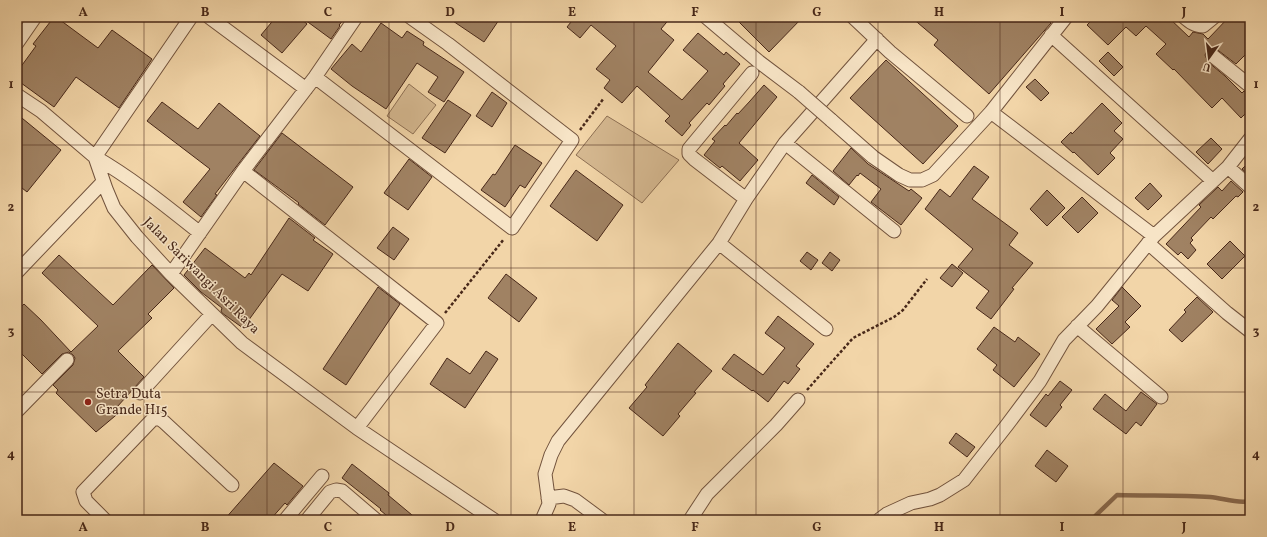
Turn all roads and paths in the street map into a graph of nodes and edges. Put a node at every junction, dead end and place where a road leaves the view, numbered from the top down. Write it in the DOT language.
graph roads {
  1 [pos="35,17"];
  2 [pos="191,17"];
  3 [pos="209,17"];
  4 [pos="356,17"];
  5 [pos="410,17"];
  6 [pos="706,17"];
  7 [pos="853,17"];
  8 [pos="1184,17"];
  9 [pos="1214,17"];
  10 [pos="1064,18"];
  11 [pos="1052,35"];
  12 [pos="877,39"];
  13 [pos="17,43"];
  14 [pos="1213,56"];
  15 [pos="752,73"];
  16 [pos="315,77"];
  17 [pos="1250,86"];
  18 [pos="306,89"];
  19 [pos="17,95"];
  20 [pos="604,98"];
  21 [pos="991,112"];
  22 [pos="967,116"];
  23 [pos="1250,139"];
  24 [pos="572,140"];
  25 [pos="785,143"];
  26 [pos="95,157"];
  27 [pos="1228,167"];
  28 [pos="244,171"];
  29 [pos="1213,181"];
  30 [pos="103,182"];
  31 [pos="1250,187"];
  32 [pos="746,199"];
  33 [pos="512,228"];
  34 [pos="894,231"];
  35 [pos="200,233"];
  36 [pos="1151,240"];
  37 [pos="719,243"];
  38 [pos="17,272"];
  39 [pos="171,274"];
  40 [pos="927,279"];
  41 [pos="212,314"];
  42 [pos="437,323"];
  43 [pos="1077,326"];
  44 [pos="826,329"];
  45 [pos="1250,331"];
  46 [pos="67,360"];
  47 [pos="140,392"];
  48 [pos="1161,397"];
  49 [pos="798,400"];
  50 [pos="17,411"];
  51 [pos="357,428"];
  52 [pos="322,476"];
  53 [pos="232,485"];
  54 [pos="548,498"];
  55 [pos="105,520"];
  56 [pos="285,520"];
  57 [pos="307,520"];
  58 [pos="376,520"];
  59 [pos="494,520"];
  60 [pos="542,520"];
  61 [pos="602,520"];
  62 [pos="690,520"];
  63 [pos="879,520"];
  1 -- 13 [label="street"];
  2 -- 26 [label="street"];
  3 -- 18 [label="street"];
  4 -- 16 [label="street"];
  5 -- 24 [label="street"];
  6 -- 21 [label="street, bridge"];
  7 -- 12 [label="street"];
  8 -- 9 [label="street"];
  10 -- 11 [label="street"];
  11 -- 21 [label="street"];
  11 -- 29 [label="street"];
  12 -- 22 [label="street"];
  12 -- 25 [label="street"];
  14 -- 17 [label="street"];
  15 -- 32 [label="street"];
  16 -- 18 [label="street"];
  16 -- 33 [label="street"];
  18 -- 28 [label="street"];
  19 -- 26 [label="street"];
  20 -- 24 [label="path"];
  21 -- 36 [label="street"];
  23 -- 27 [label="street"];
  24 -- 33 [label="street"];
  25 -- 32 [label="street"];
  25 -- 34 [label="street"];
  26 -- 30 [label="street, Jalan Sariwangi Asri Raya"];
  26 -- 35 [label="street"];
  27 -- 29 [label="street"];
  27 -- 31 [label="street"];
  28 -- 35 [label="street"];
  28 -- 42 [label="street"];
  29 -- 36 [label="street"];
  30 -- 38 [label="street"];
  30 -- 39 [label="street, Jalan Sariwangi Asri Raya"];
  32 -- 37 [label="street"];
  33 -- 42 [label="path"];
  35 -- 39 [label="street"];
  36 -- 43 [label="street"];
  36 -- 45 [label="street"];
  37 -- 44 [label="street"];
  37 -- 54 [label="street"];
  39 -- 41 [label="street, Jalan Sariwangi Asri Raya"];
  40 -- 49 [label="path"];
  41 -- 47 [label="street"];
  41 -- 51 [label="street, Jalan Sariwangi Asri Raya"];
  42 -- 51 [label="street"];
  43 -- 48 [label="street"];
  43 -- 63 [label="street"];
  46 -- 50 [label="street"];
  49 -- 62 [label="street"];
  51 -- 59 [label="street, Jalan Sariwangi Asri Raya"];
  52 -- 56 [label="street"];
  53 -- 55 [label="street"];
  54 -- 60 [label="street"];
  54 -- 61 [label="street"];
  57 -- 58 [label="street"];
}
